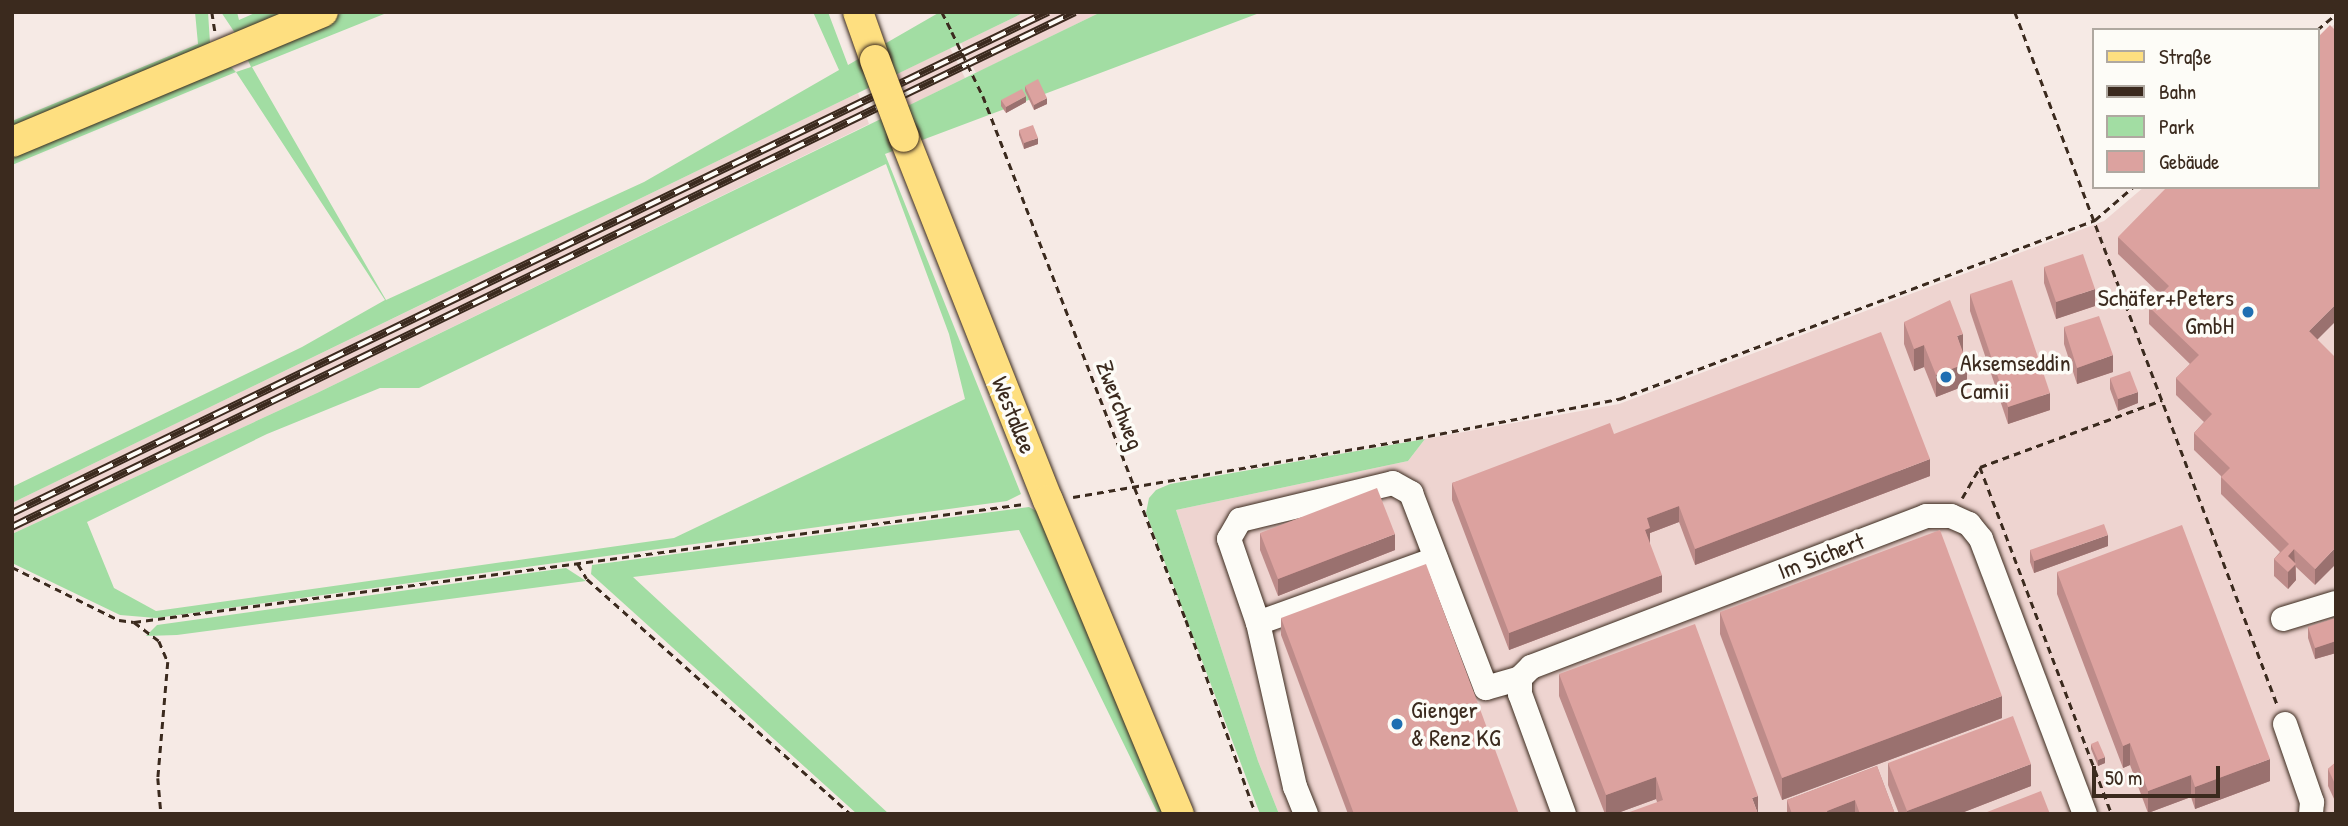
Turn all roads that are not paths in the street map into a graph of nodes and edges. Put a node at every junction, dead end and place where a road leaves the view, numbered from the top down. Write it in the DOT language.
graph roads {
  1 [pos="323,12"];
  2 [pos="858,12"];
  3 [pos="12,142"];
  4 [pos="1436,559"];
  5 [pos="2336,603"];
  6 [pos="2283,619"];
  7 [pos="1258,623"];
  8 [pos="1520,678"];
  9 [pos="2285,724"];
  10 [pos="2313,810"];
  11 [pos="1179,814"];
  12 [pos="1306,814"];
  13 [pos="1564,814"];
  14 [pos="2084,814"];
  1 -- 3 [label="main road"];
  2 -- 11 [label="main road, Westallee, bridge"];
  4 -- 7 [label="street"];
  4 -- 7 [label="street"];
  4 -- 8 [label="street, Im Sichert"];
  5 -- 6 [label="street"];
  7 -- 12 [label="street"];
  8 -- 13 [label="street"];
  8 -- 14 [label="street, Im Sichert"];
  9 -- 10 [label="street"];
}
